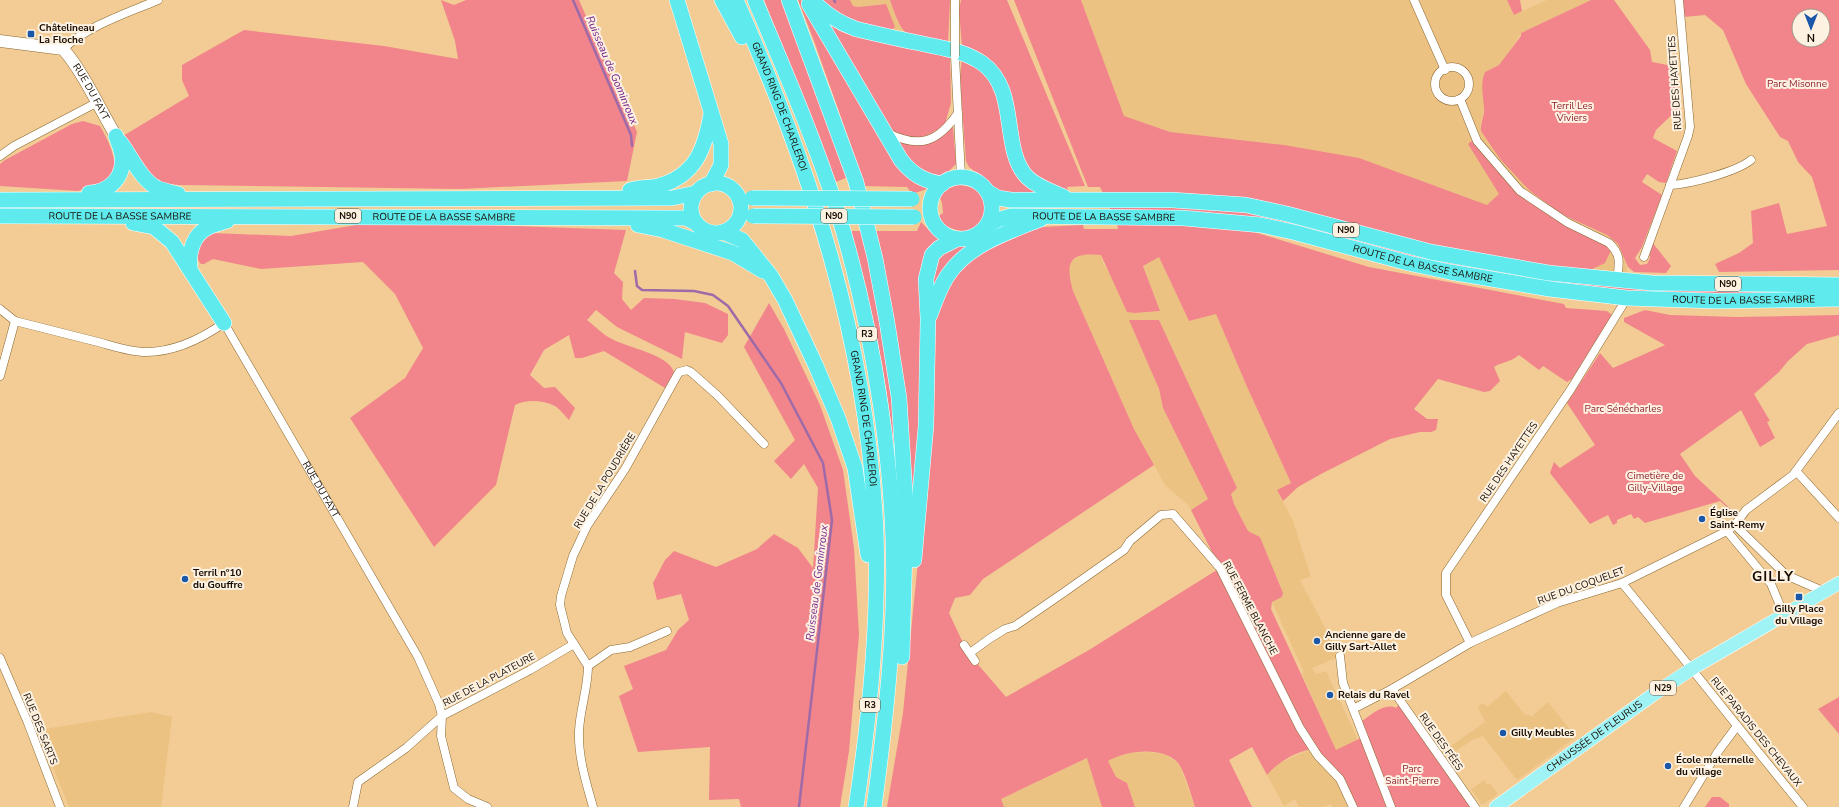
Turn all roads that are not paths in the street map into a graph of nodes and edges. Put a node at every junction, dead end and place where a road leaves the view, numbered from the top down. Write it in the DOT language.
graph roads {
  1 [pos="158,0"];
  2 [pos="677,0"];
  3 [pos="722,0"];
  4 [pos="736,0"];
  5 [pos="755,0"];
  6 [pos="789,0"];
  7 [pos="807,0"];
  8 [pos="812,0"];
  9 [pos="955,0"];
  10 [pos="1414,0"];
  11 [pos="1679,0"];
  12 [pos="0,41"];
  13 [pos="63,49"];
  14 [pos="1445,70"];
  15 [pos="768,78"];
  16 [pos="1460,99"];
  17 [pos="96,103"];
  18 [pos="711,113"];
  19 [pos="958,113"];
  20 [pos="885,132"];
  21 [pos="116,136"];
  22 [pos="0,156"];
  23 [pos="1751,160"];
  24 [pos="961,177"];
  25 [pos="711,184"];
  26 [pos="1670,185"];
  27 [pos="939,187"];
  28 [pos="988,192"];
  29 [pos="696,193"];
  30 [pos="736,194"];
  31 [pos="606,197"];
  32 [pos="183,199"];
  33 [pos="0,200"];
  34 [pos="52,200"];
  35 [pos="1073,200"];
  36 [pos="0,216"];
  37 [pos="80,216"];
  38 [pos="240,216"];
  39 [pos="1047,216"];
  40 [pos="612,218"];
  41 [pos="737,222"];
  42 [pos="933,222"];
  43 [pos="696,223"];
  44 [pos="987,226"];
  45 [pos="723,232"];
  46 [pos="957,239"];
  47 [pos="1644,258"];
  48 [pos="190,267"];
  49 [pos="771,276"];
  50 [pos="1839,277"];
  51 [pos="1617,280"];
  52 [pos="1765,284"];
  53 [pos="1839,285"];
  54 [pos="1627,298"];
  55 [pos="1839,299"];
  56 [pos="1779,301"];
  57 [pos="1839,306"];
  58 [pos="0,309"];
  59 [pos="928,319"];
  60 [pos="15,321"];
  61 [pos="224,322"];
  62 [pos="0,376"];
  63 [pos="1839,413"];
  64 [pos="764,444"];
  65 [pos="1796,471"];
  66 [pos="1839,518"];
  67 [pos="1734,525"];
  68 [pos="1727,531"];
  69 [pos="1622,583"];
  70 [pos="1839,583"];
  71 [pos="1825,592"];
  72 [pos="876,603"];
  73 [pos="1784,615"];
  74 [pos="667,631"];
  75 [pos="1470,643"];
  76 [pos="574,644"];
  77 [pos="964,645"];
  78 [pos="970,653"];
  79 [pos="1340,656"];
  80 [pos="902,657"];
  81 [pos="0,658"];
  82 [pos="975,661"];
  83 [pos="588,666"];
  84 [pos="1693,668"];
  85 [pos="889,685"];
  86 [pos="1392,689"];
  87 [pos="1353,709"];
  88 [pos="442,716"];
  89 [pos="1737,726"];
  90 [pos="60,807"];
  91 [pos="353,807"];
  92 [pos="487,807"];
  93 [pos="593,807"];
  94 [pos="856,807"];
  95 [pos="874,807"];
  96 [pos="1353,807"];
  97 [pos="1391,807"];
  98 [pos="1475,807"];
  99 [pos="1496,807"];
  100 [pos="1684,807"];
  101 [pos="1803,807"];
  1 -- 13 [label="street"];
  2 -- 18 [label="highway"];
  3 -- 15 [label="highway"];
  4 -- 15 [label="highway, GRAND RING DE CHARLEROI / R3"];
  5 -- 85 [label="highway, GRAND RING DE CHARLEROI / R3"];
  6 -- 80 [label="highway"];
  7 -- 20 [label="highway"];
  8 -- 35 [label="highway"];
  9 -- 19 [label="street, bridge"];
  10 -- 14 [label="street"];
  11 -- 26 [label="street, RUE DES HAYETTES"];
  12 -- 13 [label="street"];
  13 -- 17 [label="street, RUE DU FAYT"];
  14 -- 16 [label="street"];
  14 -- 16 [label="street"];
  15 -- 72 [label="highway, GRAND RING DE CHARLEROI / R3"];
  16 -- 51 [label="street"];
  17 -- 21 [label="street, RUE DU FAYT"];
  17 -- 22 [label="street"];
  18 -- 25 [label="highway"];
  18 -- 31 [label="highway"];
  19 -- 20 [label="street"];
  19 -- 24 [label="street"];
  20 -- 27 [label="highway"];
  21 -- 32 [label="highway, N90"];
  21 -- 34 [label="highway, N90"];
  23 -- 26 [label="street"];
  24 -- 27 [label="highway"];
  24 -- 28 [label="highway"];
  25 -- 29 [label="highway"];
  25 -- 30 [label="highway"];
  26 -- 47 [label="street, RUE DES HAYETTES"];
  27 -- 30 [label="highway, N90, bridge"];
  27 -- 42 [label="highway"];
  28 -- 35 [label="highway, ROUTE DE LA BASSE SAMBRE / N90"];
  28 -- 44 [label="highway"];
  29 -- 31 [label="highway, ROUTE DE LA BASSE SAMBRE / N90"];
  29 -- 43 [label="highway"];
  30 -- 41 [label="highway"];
  31 -- 32 [label="highway, ROUTE DE LA BASSE SAMBRE / N90"];
  32 -- 34 [label="highway, ROUTE DE LA BASSE SAMBRE / N90"];
  33 -- 34 [label="highway, ROUTE DE LA BASSE SAMBRE / N90"];
  35 -- 51 [label="highway, ROUTE DE LA BASSE SAMBRE / N90"];
  36 -- 37 [label="highway, ROUTE DE LA BASSE SAMBRE / N90"];
  37 -- 38 [label="highway, ROUTE DE LA BASSE SAMBRE / N90"];
  37 -- 48 [label="highway, N90"];
  38 -- 40 [label="highway, ROUTE DE LA BASSE SAMBRE / N90"];
  38 -- 48 [label="highway, N90"];
  39 -- 44 [label="highway, ROUTE DE LA BASSE SAMBRE / N90"];
  39 -- 54 [label="highway, ROUTE DE LA BASSE SAMBRE / N90"];
  39 -- 59 [label="highway"];
  40 -- 43 [label="highway, ROUTE DE LA BASSE SAMBRE / N90"];
  40 -- 49 [label="highway"];
  41 -- 42 [label="highway, N90, bridge"];
  41 -- 45 [label="highway"];
  42 -- 46 [label="highway"];
  43 -- 45 [label="highway"];
  44 -- 46 [label="highway"];
  45 -- 49 [label="highway"];
  46 -- 59 [label="highway"];
  48 -- 61 [label="highway, N90"];
  49 -- 72 [label="highway"];
  50 -- 52 [label="highway"];
  51 -- 52 [label="highway, ROUTE DE LA BASSE SAMBRE / N90"];
  52 -- 53 [label="highway, ROUTE DE LA BASSE SAMBRE / N90"];
  54 -- 56 [label="highway, ROUTE DE LA BASSE SAMBRE / N90"];
  54 -- 75 [label="street, RUE DES HAYETTES"];
  55 -- 56 [label="highway, ROUTE DE LA BASSE SAMBRE / N90"];
  56 -- 57 [label="highway"];
  58 -- 60 [label="street"];
  59 -- 80 [label="highway"];
  60 -- 61 [label="street"];
  60 -- 62 [label="street"];
  61 -- 88 [label="street, RUE DU FAYT"];
  63 -- 65 [label="street, RUE DU COQUELET"];
  64 -- 76 [label="street, RUE DE LA POUDRIÈRE"];
  65 -- 66 [label="street"];
  65 -- 67 [label="street, RUE DU COQUELET"];
  67 -- 68 [label="street, RUE DU COQUELET"];
  67 -- 71 [label="street"];
  68 -- 69 [label="street, RUE DU COQUELET"];
  68 -- 73 [label="street"];
  69 -- 75 [label="street, RUE DU COQUELET"];
  69 -- 84 [label="street, RUE PARADIS DES CHEVAUX"];
  70 -- 71 [label="main road, CHAUSSÉE DE FLEURUS / N29"];
  71 -- 73 [label="main road, CHAUSSÉE DE FLEURUS / N29"];
  72 -- 94 [label="highway, GRAND RING DE CHARLEROI / R3"];
  73 -- 84 [label="main road, CHAUSSÉE DE FLEURUS / N29"];
  74 -- 83 [label="street"];
  75 -- 86 [label="street, RUE DU COQUELET"];
  76 -- 83 [label="street, RUE DE LA POUDRIÈRE"];
  76 -- 88 [label="street, RUE DE LA PLATEURE"];
  77 -- 78 [label="street"];
  78 -- 82 [label="street"];
  78 -- 96 [label="street, RUE FERME BLANCHE"];
  79 -- 87 [label="street"];
  80 -- 85 [label="highway"];
  81 -- 90 [label="street, RUE DES SARTS"];
  83 -- 93 [label="street"];
  84 -- 89 [label="street, RUE PARADIS DES CHEVAUX"];
  84 -- 99 [label="main road, CHAUSSÉE DE FLEURUS / N29"];
  85 -- 95 [label="highway, GRAND RING DE CHARLEROI / R3"];
  86 -- 87 [label="street, RUE DU COQUELET"];
  86 -- 98 [label="street, RUE DES FÉES"];
  87 -- 97 [label="street"];
  88 -- 91 [label="street, RUE DE LA PLATEURE"];
  88 -- 92 [label="street, RUE DU FAYT"];
  89 -- 100 [label="street"];
  89 -- 101 [label="street, RUE PARADIS DES CHEVAUX"];
}
